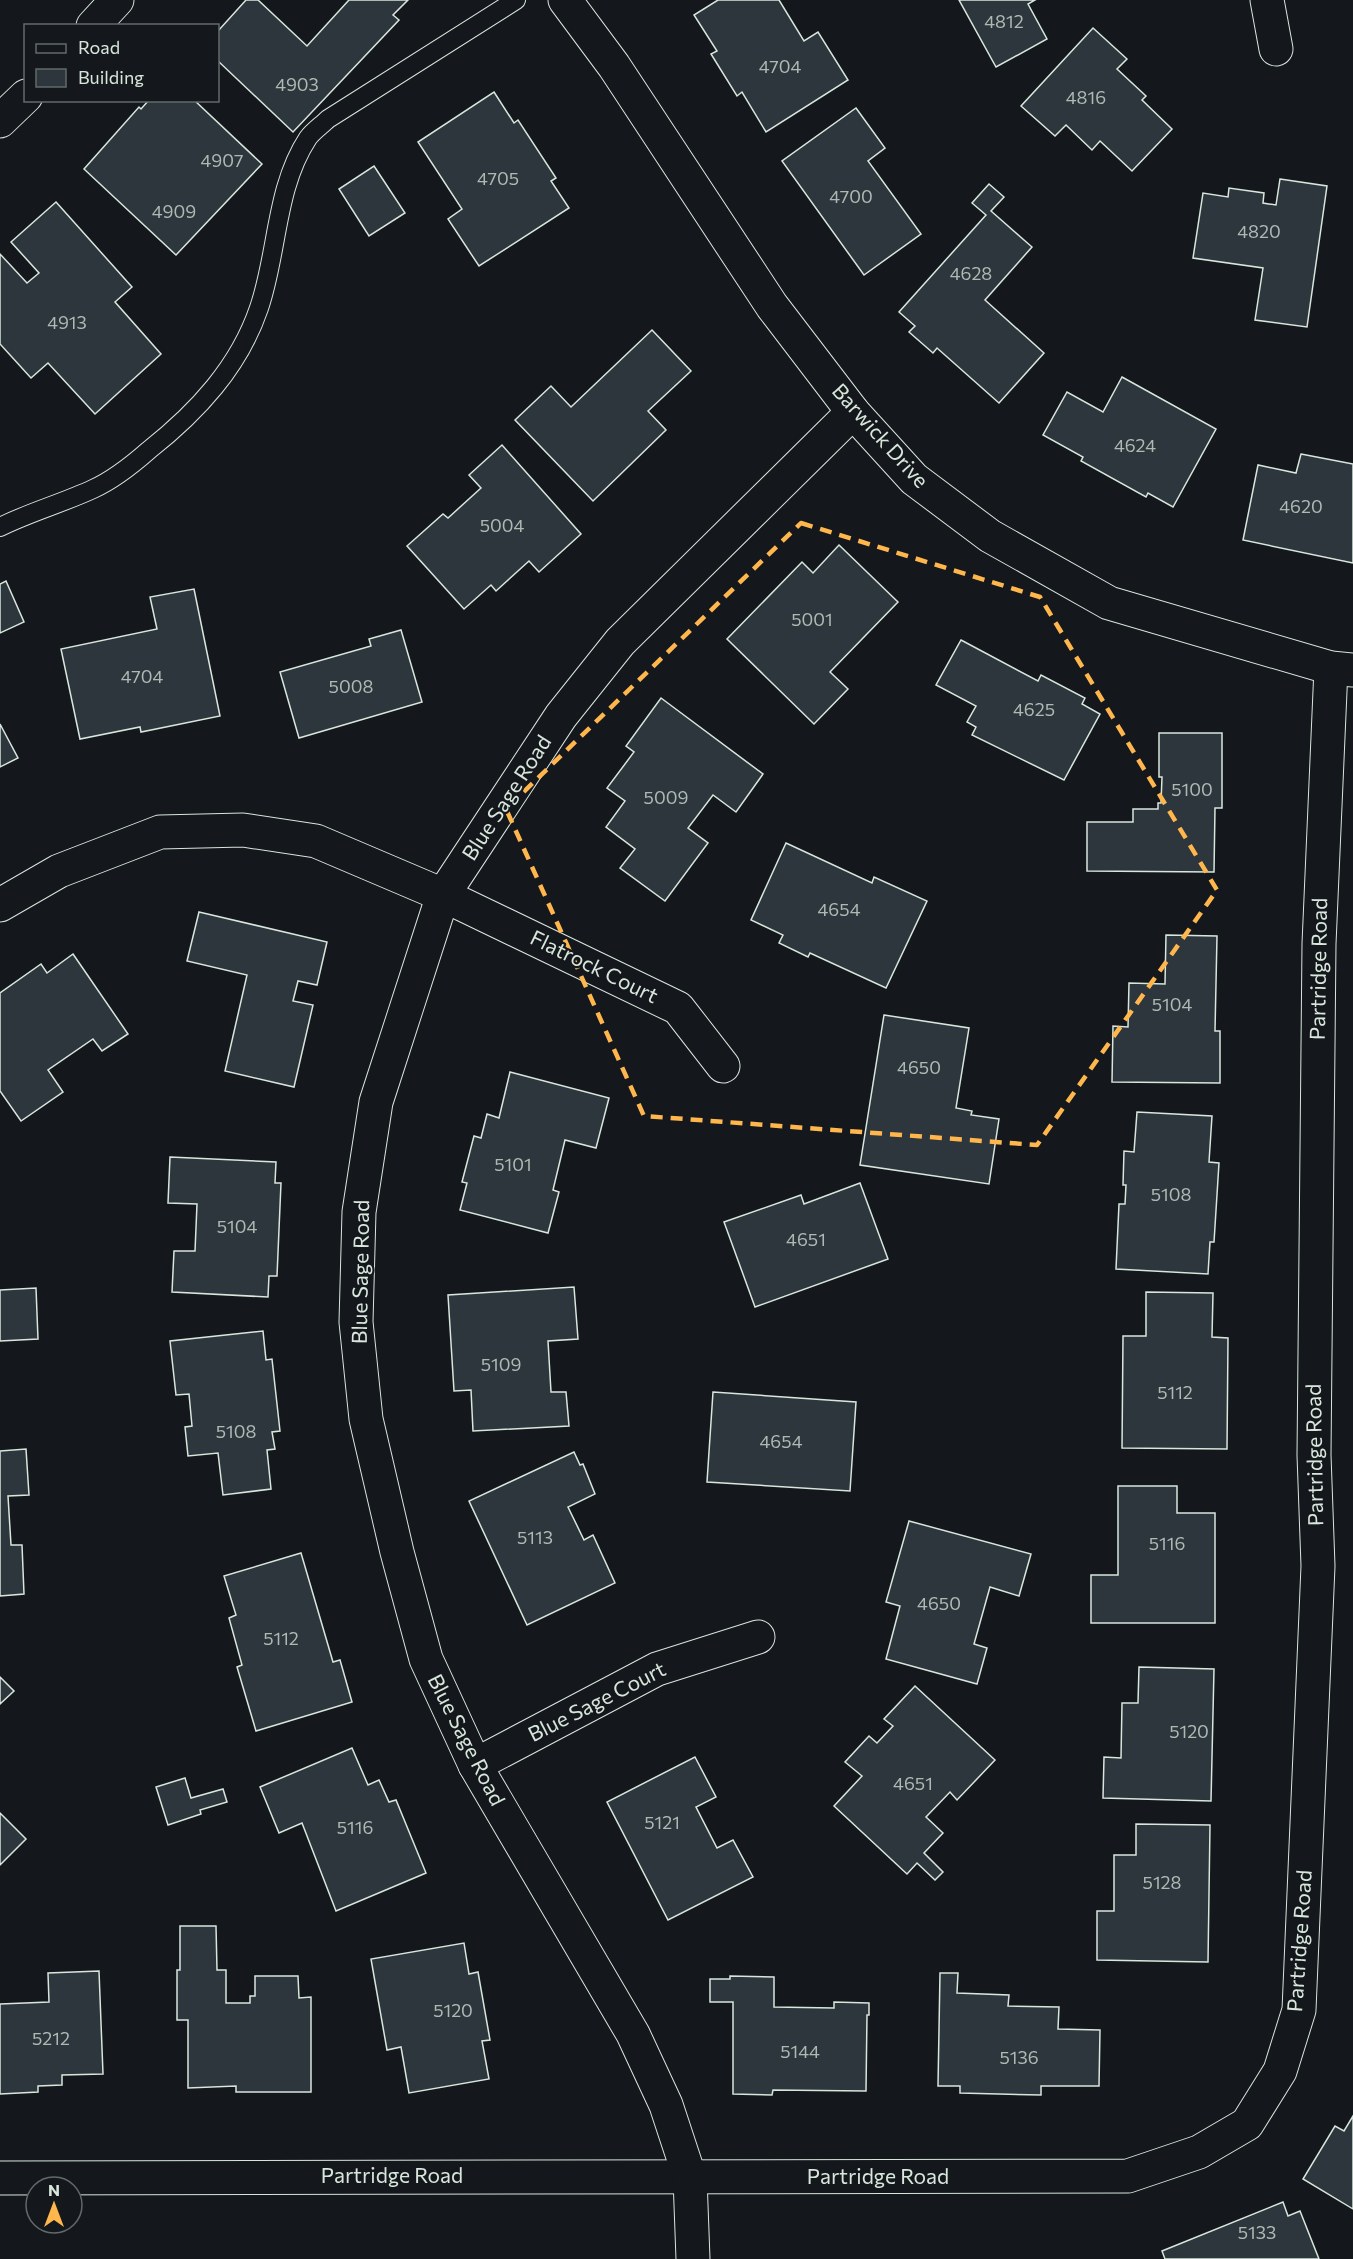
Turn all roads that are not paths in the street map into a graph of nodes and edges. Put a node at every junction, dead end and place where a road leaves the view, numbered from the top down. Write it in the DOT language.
graph roads {
  1 [pos="117,0"];
  2 [pos="516,0"];
  3 [pos="565,0"];
  4 [pos="1267,0"];
  5 [pos="95,24"];
  6 [pos="1276,49"];
  7 [pos="24,98"];
  8 [pos="0,121"];
  9 [pos="853,412"];
  10 [pos="0,527"];
  11 [pos="1342,669"];
  12 [pos="443,895"];
  13 [pos="0,905"];
  14 [pos="723,1066"];
  15 [pos="758,1637"];
  16 [pos="475,1765"];
  17 [pos="0,2178"];
  18 [pos="690,2178"];
  19 [pos="693,2259"];
  1 -- 5 [label="street"];
  2 -- 10 [label="lane"];
  3 -- 9 [label="street, Barwick Drive"];
  4 -- 6 [label="street"];
  7 -- 8 [label="street"];
  9 -- 11 [label="street, Barwick Drive"];
  9 -- 12 [label="street, Blue Sage Road"];
  11 -- 18 [label="street, Partridge Road"];
  12 -- 13 [label="street, Flatrock Court"];
  12 -- 14 [label="street, Flatrock Court"];
  12 -- 16 [label="street, Blue Sage Road"];
  15 -- 16 [label="street, Blue Sage Court"];
  16 -- 18 [label="street, Blue Sage Road"];
  17 -- 18 [label="street, Partridge Road"];
  18 -- 19 [label="street, Blue Sage Road"];
}
